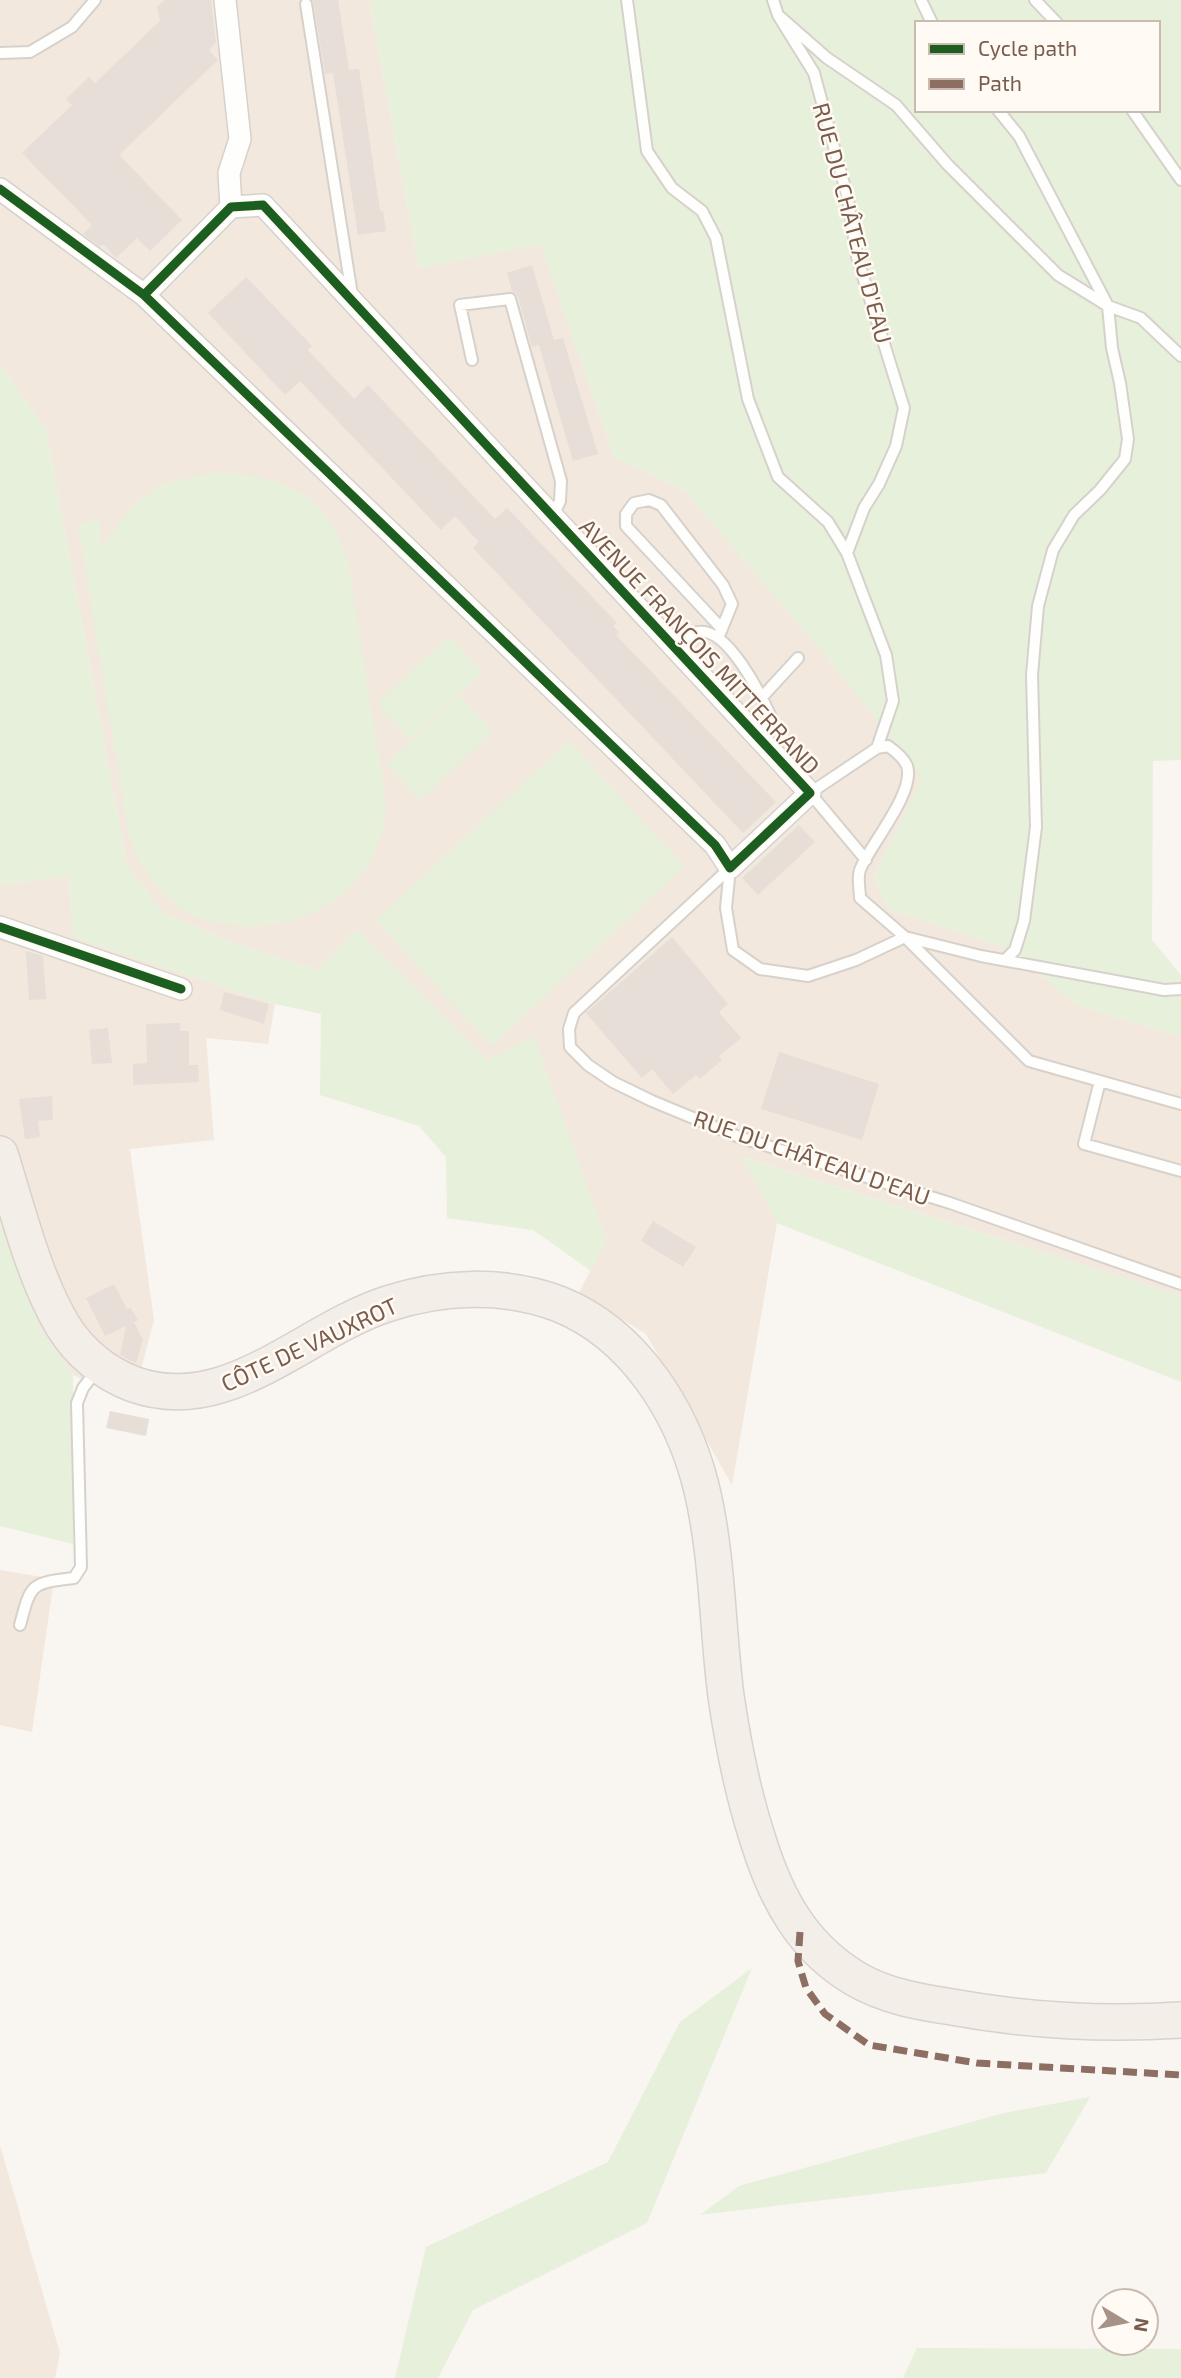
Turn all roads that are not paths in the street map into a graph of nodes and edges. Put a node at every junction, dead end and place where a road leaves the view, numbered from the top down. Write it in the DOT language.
graph roads {
  1 [pos="95,0"];
  2 [pos="225,0"];
  3 [pos="627,0"];
  4 [pos="773,0"];
  5 [pos="921,0"];
  6 [pos="1035,0"];
  7 [pos="306,4"];
  8 [pos="778,15"];
  9 [pos="931,21"];
  10 [pos="1054,21"];
  11 [pos="0,53"];
  12 [pos="1000,112"];
  13 [pos="1133,112"];
  14 [pos="1181,180"];
  15 [pos="0,189"];
  16 [pos="231,207"];
  17 [pos="144,295"];
  18 [pos="353,300"];
  19 [pos="1108,306"];
  20 [pos="1181,356"];
  21 [pos="472,360"];
  22 [pos="553,516"];
  23 [pos="847,553"];
  24 [pos="720,633"];
  25 [pos="673,645"];
  26 [pos="798,659"];
  27 [pos="762,697"];
  28 [pos="762,741"];
  29 [pos="877,748"];
  30 [pos="810,793"];
  31 [pos="866,860"];
  32 [pos="730,868"];
  33 [pos="0,927"];
  34 [pos="905,937"];
  35 [pos="1005,960"];
  36 [pos="181,989"];
  37 [pos="1181,989"];
  38 [pos="1100,1081"];
  39 [pos="1181,1104"];
  40 [pos="0,1154"];
  41 [pos="1181,1171"];
  42 [pos="1181,1284"];
  43 [pos="99,1366"];
  44 [pos="20,1625"];
  45 [pos="1181,2020"];
  1 -- 11 [label="lane"];
  2 -- 16 [label="street"];
  3 -- 23 [label="lane"];
  4 -- 8 [label="lane, RUE DU CHÂTEAU D'EAU"];
  5 -- 9 [label="lane"];
  6 -- 10 [label="lane"];
  7 -- 18 [label="lane"];
  8 -- 19 [label="lane, RUE DU CHÂTEAU D'EAU"];
  8 -- 23 [label="lane, RUE DU CHÂTEAU D'EAU"];
  12 -- 19 [label="lane"];
  13 -- 14 [label="lane"];
  15 -- 17 [label="street"];
  16 -- 17 [label="street"];
  16 -- 18 [label="street, AVENUE FRANÇOIS MITTERRAND"];
  17 -- 32 [label="street"];
  18 -- 22 [label="street, AVENUE FRANÇOIS MITTERRAND"];
  19 -- 20 [label="lane, RUE DU CHÂTEAU D'EAU"];
  19 -- 35 [label="lane"];
  21 -- 22 [label="lane"];
  22 -- 25 [label="street, AVENUE FRANÇOIS MITTERRAND"];
  23 -- 29 [label="lane"];
  24 -- 24 [label="lane"];
  24 -- 25 [label="lane"];
  24 -- 27 [label="lane"];
  25 -- 28 [label="street, AVENUE FRANÇOIS MITTERRAND"];
  26 -- 27 [label="lane"];
  27 -- 28 [label="lane"];
  28 -- 30 [label="street, AVENUE FRANÇOIS MITTERRAND"];
  29 -- 30 [label="lane"];
  29 -- 31 [label="lane"];
  30 -- 31 [label="lane"];
  30 -- 32 [label="street, AVENUE FRANÇOIS MITTERRAND"];
  31 -- 34 [label="lane"];
  32 -- 34 [label="lane"];
  32 -- 42 [label="lane, RUE DU CHÂTEAU D'EAU"];
  33 -- 36 [label="street"];
  34 -- 35 [label="lane"];
  34 -- 38 [label="lane"];
  35 -- 37 [label="lane"];
  38 -- 39 [label="lane"];
  38 -- 41 [label="lane"];
  40 -- 43 [label="main road, CÔTE DE VAUXROT"];
  43 -- 44 [label="lane"];
  43 -- 45 [label="main road, CÔTE DE VAUXROT"];
}
